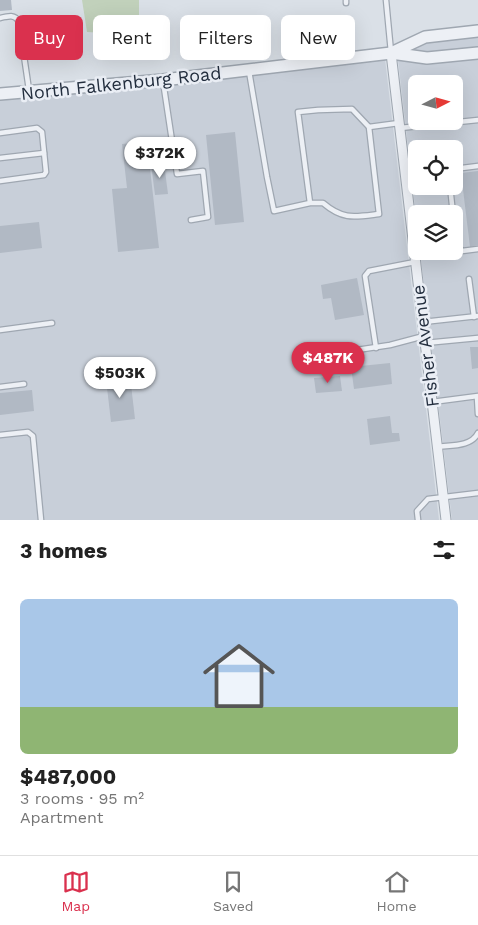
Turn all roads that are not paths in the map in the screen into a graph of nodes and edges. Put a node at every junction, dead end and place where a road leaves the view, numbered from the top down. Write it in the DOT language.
graph roads {
  1 [pos="386,0"];
  2 [pos="0,18"];
  3 [pos="478,31"];
  4 [pos="478,52"];
  5 [pos="391,53"];
  6 [pos="249,70"];
  7 [pos="163,80"];
  8 [pos="29,92"];
  9 [pos="0,94"];
  10 [pos="478,120"];
  11 [pos="399,125"];
  12 [pos="369,127"];
  13 [pos="0,132"];
  14 [pos="44,154"];
  15 [pos="0,158"];
  16 [pos="478,166"];
  17 [pos="463,168"];
  18 [pos="405,177"];
  19 [pos="408,177"];
  20 [pos="0,181"];
  21 [pos="310,203"];
  22 [pos="191,220"];
  23 [pos="478,249"];
  24 [pos="463,250"];
  25 [pos="415,262"];
  26 [pos="469,279"];
  27 [pos="476,317"];
  28 [pos="422,322"];
  29 [pos="52,324"];
  30 [pos="0,330"];
  31 [pos="478,338"];
  32 [pos="424,340"];
  33 [pos="376,348"];
  34 [pos="318,356"];
  35 [pos="24,384"];
  36 [pos="0,387"];
  37 [pos="477,397"];
  38 [pos="432,402"];
  39 [pos="478,414"];
  40 [pos="478,433"];
  41 [pos="0,435"];
  42 [pos="437,447"];
  43 [pos="478,493"];
  44 [pos="443,497"];
  45 [pos="42,520"];
  46 [pos="418,520"];
  47 [pos="446,520"];
  1 -- 5 [label="lane"];
  2 -- 8 [label="lane"];
  3 -- 5 [label="street, North Falkenburg Road"];
  4 -- 5 [label="street, North Falkenburg Road"];
  5 -- 6 [label="street, North Falkenburg Road"];
  5 -- 11 [label="street, Fisher Avenue"];
  6 -- 7 [label="street, North Falkenburg Road"];
  6 -- 21 [label="lane"];
  7 -- 8 [label="street, North Falkenburg Road"];
  7 -- 22 [label="lane"];
  8 -- 9 [label="street, North Falkenburg Road"];
  10 -- 11 [label="lane"];
  11 -- 12 [label="lane"];
  11 -- 18 [label="street, Fisher Avenue"];
  12 -- 21 [label="lane"];
  12 -- 21 [label="lane"];
  13 -- 14 [label="lane"];
  14 -- 15 [label="lane"];
  14 -- 20 [label="lane"];
  16 -- 17 [label="lane"];
  18 -- 19 [label="lane"];
  18 -- 25 [label="street, Fisher Avenue"];
  23 -- 24 [label="lane"];
  25 -- 28 [label="street, Fisher Avenue"];
  25 -- 33 [label="lane"];
  26 -- 27 [label="lane"];
  27 -- 28 [label="lane"];
  28 -- 32 [label="street, Fisher Avenue"];
  29 -- 30 [label="lane"];
  31 -- 32 [label="lane"];
  32 -- 33 [label="lane"];
  32 -- 38 [label="street, Fisher Avenue"];
  33 -- 34 [label="lane"];
  35 -- 36 [label="lane"];
  37 -- 38 [label="lane"];
  37 -- 39 [label="lane"];
  38 -- 42 [label="street, Fisher Avenue"];
  40 -- 42 [label="lane"];
  41 -- 45 [label="lane"];
  42 -- 44 [label="street, Fisher Avenue"];
  43 -- 44 [label="lane"];
  44 -- 46 [label="lane"];
  44 -- 47 [label="street, Fisher Avenue"];
}
